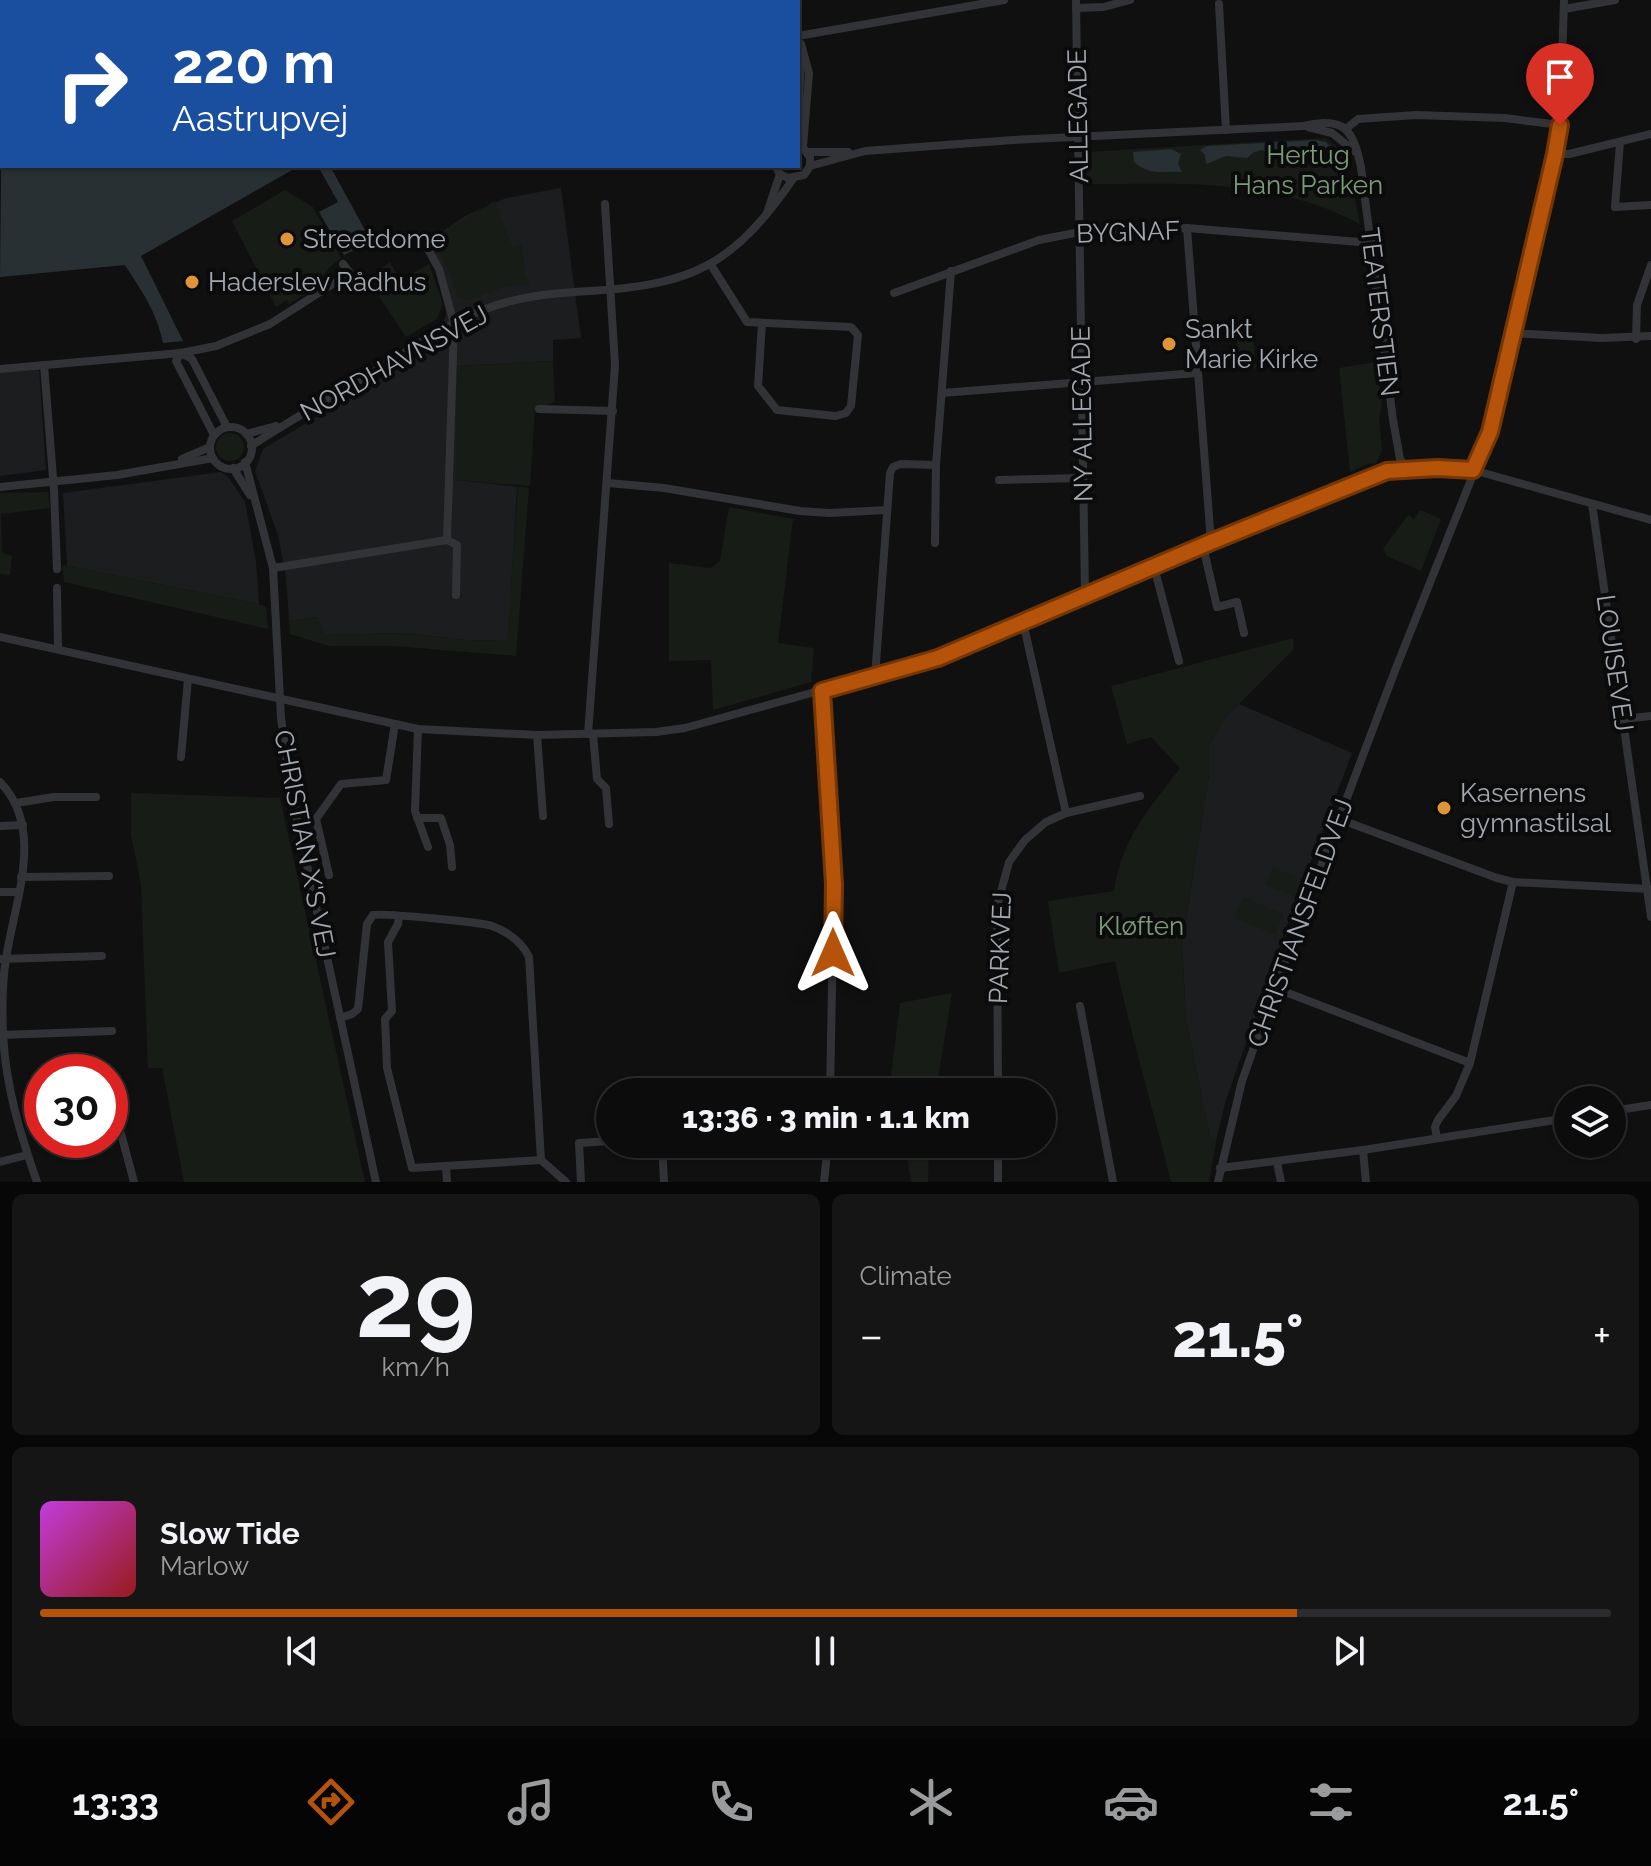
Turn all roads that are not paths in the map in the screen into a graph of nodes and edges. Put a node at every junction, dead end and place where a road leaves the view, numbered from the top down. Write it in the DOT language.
graph roads {
  1 [pos="1004,0"];
  2 [pos="1130,0"];
  3 [pos="1615,0"];
  4 [pos="1076,4"];
  5 [pos="1219,4"];
  6 [pos="1564,4"];
  7 [pos="800,39"];
  8 [pos="800,107"];
  9 [pos="1560,125"];
  10 [pos="1304,126"];
  11 [pos="1346,129"];
  12 [pos="1226,130"];
  13 [pos="1651,134"];
  14 [pos="1078,137"];
  15 [pos="1620,142"];
  16 [pos="803,147"];
  17 [pos="857,153"];
  18 [pos="1358,154"];
  19 [pos="1555,154"];
  20 [pos="810,166"];
  21 [pos="777,169"];
  22 [pos="793,179"];
  23 [pos="605,204"];
  24 [pos="1651,205"];
  25 [pos="767,214"];
  26 [pos="1187,228"];
  27 [pos="1080,232"];
  28 [pos="420,235"];
  29 [pos="1372,243"];
  30 [pos="343,264"];
  31 [pos="711,265"];
  32 [pos="1651,265"];
  33 [pos="951,271"];
  34 [pos="611,289"];
  35 [pos="894,293"];
  36 [pos="762,323"];
  37 [pos="454,324"];
  38 [pos="1511,333"];
  39 [pos="1651,336"];
  40 [pos="1636,339"];
  41 [pos="181,353"];
  42 [pos="44,365"];
  43 [pos="0,369"];
  44 [pos="1197,373"];
  45 [pos="1082,382"];
  46 [pos="942,393"];
  47 [pos="539,409"];
  48 [pos="613,411"];
  49 [pos="284,424"];
  50 [pos="227,427"];
  51 [pos="246,434"];
  52 [pos="214,435"];
  53 [pos="251,446"];
  54 [pos="210,447"];
  55 [pos="213,458"];
  56 [pos="245,462"];
  57 [pos="171,465"];
  58 [pos="936,465"];
  59 [pos="233,468"];
  60 [pos="1407,469"];
  61 [pos="1473,470"];
  62 [pos="1083,478"];
  63 [pos="999,480"];
  64 [pos="54,482"];
  65 [pos="608,483"];
  66 [pos="0,487"];
  67 [pos="256,503"];
  68 [pos="1592,504"];
  69 [pos="887,510"];
  70 [pos="1651,520"];
  71 [pos="447,540"];
  72 [pos="935,543"];
  73 [pos="1207,544"];
  74 [pos="1154,567"];
  75 [pos="273,568"];
  76 [pos="57,569"];
  77 [pos="57,588"];
  78 [pos="456,595"];
  79 [pos="1085,596"];
  80 [pos="1023,622"];
  81 [pos="1244,633"];
  82 [pos="0,637"];
  83 [pos="58,649"];
  84 [pos="1179,661"];
  85 [pos="875,677"];
  86 [pos="188,679"];
  87 [pos="822,691"];
  88 [pos="281,700"];
  89 [pos="1651,716"];
  90 [pos="1623,719"];
  91 [pos="395,724"];
  92 [pos="418,729"];
  93 [pos="590,734"];
  94 [pos="537,735"];
  95 [pos="181,757"];
  96 [pos="0,782"];
  97 [pos="1140,796"];
  98 [pos="96,797"];
  99 [pos="16,803"];
  100 [pos="1066,813"];
  101 [pos="543,816"];
  102 [pos="417,818"];
  103 [pos="1339,819"];
  104 [pos="609,824"];
  105 [pos="23,825"];
  106 [pos="0,826"];
  107 [pos="428,847"];
  108 [pos="452,867"];
  109 [pos="329,875"];
  110 [pos="109,876"];
  111 [pos="21,877"];
  112 [pos="1513,882"];
  113 [pos="1649,890"];
  114 [pos="0,892"];
  115 [pos="19,892"];
  116 [pos="399,916"];
  117 [pos="1651,917"];
  118 [pos="102,956"];
  119 [pos="3,959"];
  120 [pos="1275,988"];
  121 [pos="1080,1006"];
  122 [pos="340,1018"];
  123 [pos="112,1031"];
  124 [pos="2,1035"];
  125 [pos="1470,1063"];
  126 [pos="830,1078"];
  127 [pos="998,1078"];
  128 [pos="1651,1105"];
  129 [pos="1626,1109"];
  130 [pos="1554,1120"];
  131 [pos="1437,1138"];
  132 [pos="596,1142"];
  133 [pos="24,1145"];
  134 [pos="1363,1150"];
  135 [pos="24,1156"];
  136 [pos="28,1158"];
  137 [pos="128,1158"];
  138 [pos="663,1158"];
  139 [pos="827,1158"];
  140 [pos="998,1158"];
  141 [pos="541,1160"];
  142 [pos="0,1162"];
  143 [pos="1277,1162"];
  144 [pos="446,1167"];
  145 [pos="1220,1168"];
  146 [pos="37,1182"];
  147 [pos="134,1182"];
  148 [pos="376,1182"];
  149 [pos="447,1182"];
  150 [pos="566,1182"];
  151 [pos="581,1182"];
  152 [pos="664,1182"];
  153 [pos="824,1182"];
  154 [pos="998,1182"];
  155 [pos="1113,1182"];
  156 [pos="1218,1182"];
  157 [pos="1281,1182"];
  158 [pos="1366,1182"];
  1 -- 7 [label="street"];
  2 -- 4 [label="street"];
  3 -- 6 [label="street"];
  4 -- 14 [label="street, ALLEGADE"];
  5 -- 12 [label="street"];
  6 -- 9 [label="street, CHRISTIANSFELDVEJ"];
  7 -- 8 [label="street"];
  7 -- 16 [label="street"];
  9 -- 11 [label="street"];
  9 -- 19 [label="street, CHRISTIANSFELDVEJ"];
  10 -- 11 [label="street"];
  10 -- 12 [label="street"];
  10 -- 18 [label="street"];
  11 -- 18 [label="street, TEATERSTIEN"];
  12 -- 14 [label="street"];
  13 -- 15 [label="street"];
  14 -- 17 [label="street"];
  14 -- 27 [label="street, ALLEGADE"];
  15 -- 19 [label="street"];
  15 -- 24 [label="street"];
  16 -- 17 [label="street"];
  16 -- 20 [label="street"];
  17 -- 20 [label="street"];
  18 -- 29 [label="street, TEATERSTIEN"];
  19 -- 38 [label="street, CHRISTIANSFELDVEJ"];
  20 -- 22 [label="street, NORDHAVNSVEJ"];
  21 -- 22 [label="street"];
  21 -- 25 [label="street, NORDHAVNSVEJ"];
  22 -- 25 [label="street, NORDHAVNSVEJ"];
  23 -- 34 [label="street"];
  25 -- 31 [label="street, NORDHAVNSVEJ"];
  26 -- 27 [label="street, BYGNAF"];
  26 -- 29 [label="street, BYGNAF"];
  26 -- 44 [label="street"];
  27 -- 33 [label="street, BYGNAF"];
  27 -- 45 [label="street, NY ALLEGADE"];
  28 -- 37 [label="street"];
  29 -- 60 [label="street, TEATERSTIEN"];
  30 -- 41 [label="street"];
  31 -- 34 [label="street, NORDHAVNSVEJ"];
  31 -- 36 [label="street"];
  32 -- 40 [label="street"];
  33 -- 35 [label="street, BYGNAF"];
  33 -- 46 [label="street"];
  34 -- 37 [label="street, NORDHAVNSVEJ"];
  34 -- 48 [label="street"];
  36 -- 36 [label="street"];
  37 -- 49 [label="street, NORDHAVNSVEJ"];
  37 -- 71 [label="street"];
  38 -- 40 [label="street"];
  38 -- 61 [label="street, CHRISTIANSFELDVEJ"];
  39 -- 40 [label="street"];
  41 -- 42 [label="street"];
  41 -- 50 [label="street"];
  41 -- 52 [label="street"];
  42 -- 43 [label="street"];
  42 -- 64 [label="street"];
  44 -- 45 [label="street"];
  44 -- 73 [label="street"];
  45 -- 46 [label="street"];
  45 -- 62 [label="street, NY ALLEGADE"];
  46 -- 58 [label="street"];
  47 -- 48 [label="street"];
  48 -- 65 [label="street"];
  49 -- 51 [label="street, NORDHAVNSVEJ"];
  49 -- 53 [label="street, NORDHAVNSVEJ"];
  50 -- 51 [label="street"];
  50 -- 52 [label="street"];
  51 -- 53 [label="street"];
  52 -- 54 [label="street"];
  53 -- 56 [label="street"];
  54 -- 55 [label="street"];
  54 -- 57 [label="street"];
  55 -- 57 [label="street"];
  55 -- 59 [label="street"];
  56 -- 59 [label="street"];
  56 -- 67 [label="street, CHRISTIAN X'S VEJ"];
  57 -- 64 [label="street"];
  58 -- 69 [label="street"];
  58 -- 72 [label="street"];
  59 -- 67 [label="street, CHRISTIAN X'S VEJ"];
  60 -- 61 [label="street"];
  60 -- 73 [label="street"];
  61 -- 68 [label="street"];
  61 -- 103 [label="street, CHRISTIANSFELDVEJ"];
  62 -- 63 [label="street"];
  62 -- 79 [label="street, NY ALLEGADE"];
  64 -- 66 [label="street"];
  64 -- 76 [label="street"];
  65 -- 69 [label="street"];
  65 -- 93 [label="street"];
  67 -- 75 [label="street, CHRISTIAN X'S VEJ"];
  68 -- 70 [label="street"];
  68 -- 90 [label="street, LOUISEVEJ"];
  69 -- 85 [label="street"];
  71 -- 75 [label="street"];
  71 -- 78 [label="street"];
  73 -- 74 [label="street"];
  73 -- 81 [label="street"];
  74 -- 79 [label="street"];
  74 -- 84 [label="street"];
  75 -- 88 [label="street, CHRISTIAN X'S VEJ"];
  77 -- 83 [label="street"];
  79 -- 80 [label="street"];
  80 -- 85 [label="street"];
  80 -- 100 [label="street"];
  82 -- 83 [label="street"];
  83 -- 86 [label="street"];
  85 -- 87 [label="street"];
  86 -- 88 [label="street"];
  86 -- 95 [label="street"];
  87 -- 93 [label="street"];
  87 -- 126 [label="street"];
  88 -- 91 [label="street"];
  88 -- 122 [label="street, CHRISTIAN X'S VEJ"];
  89 -- 90 [label="street"];
  90 -- 113 [label="street, LOUISEVEJ"];
  91 -- 92 [label="street"];
  91 -- 109 [label="street"];
  92 -- 94 [label="street"];
  92 -- 102 [label="street"];
  93 -- 94 [label="street"];
  93 -- 104 [label="street"];
  94 -- 101 [label="street"];
  96 -- 99 [label="street"];
  97 -- 100 [label="street, PARKVEJ"];
  98 -- 99 [label="street"];
  99 -- 105 [label="street"];
  100 -- 127 [label="street, PARKVEJ"];
  102 -- 107 [label="street"];
  102 -- 108 [label="street"];
  103 -- 112 [label="street"];
  103 -- 120 [label="street, CHRISTIANSFELDVEJ"];
  105 -- 106 [label="street"];
  105 -- 111 [label="street"];
  110 -- 111 [label="street"];
  111 -- 115 [label="street"];
  112 -- 113 [label="street"];
  112 -- 125 [label="street"];
  113 -- 117 [label="street, LOUISEVEJ"];
  114 -- 115 [label="street"];
  115 -- 119 [label="street"];
  116 -- 122 [label="street"];
  116 -- 141 [label="street"];
  116 -- 144 [label="street"];
  118 -- 119 [label="street"];
  119 -- 124 [label="street"];
  120 -- 125 [label="street"];
  120 -- 145 [label="street, CHRISTIANSFELDVEJ"];
  121 -- 155 [label="street"];
  122 -- 148 [label="street, CHRISTIAN X'S VEJ"];
  123 -- 124 [label="street"];
  124 -- 133 [label="street"];
  125 -- 131 [label="street"];
  128 -- 129 [label="street"];
  130 -- 131 [label="street"];
  131 -- 134 [label="street"];
  132 -- 151 [label="street"];
  134 -- 143 [label="street"];
  134 -- 158 [label="street"];
  135 -- 142 [label="street"];
  136 -- 146 [label="street"];
  137 -- 147 [label="street"];
  138 -- 152 [label="street"];
  139 -- 153 [label="street"];
  140 -- 154 [label="street"];
  141 -- 144 [label="street"];
  141 -- 150 [label="street"];
  143 -- 145 [label="street"];
  143 -- 157 [label="street"];
  144 -- 149 [label="street"];
  145 -- 156 [label="street, CHRISTIANSFELDVEJ"];
}
